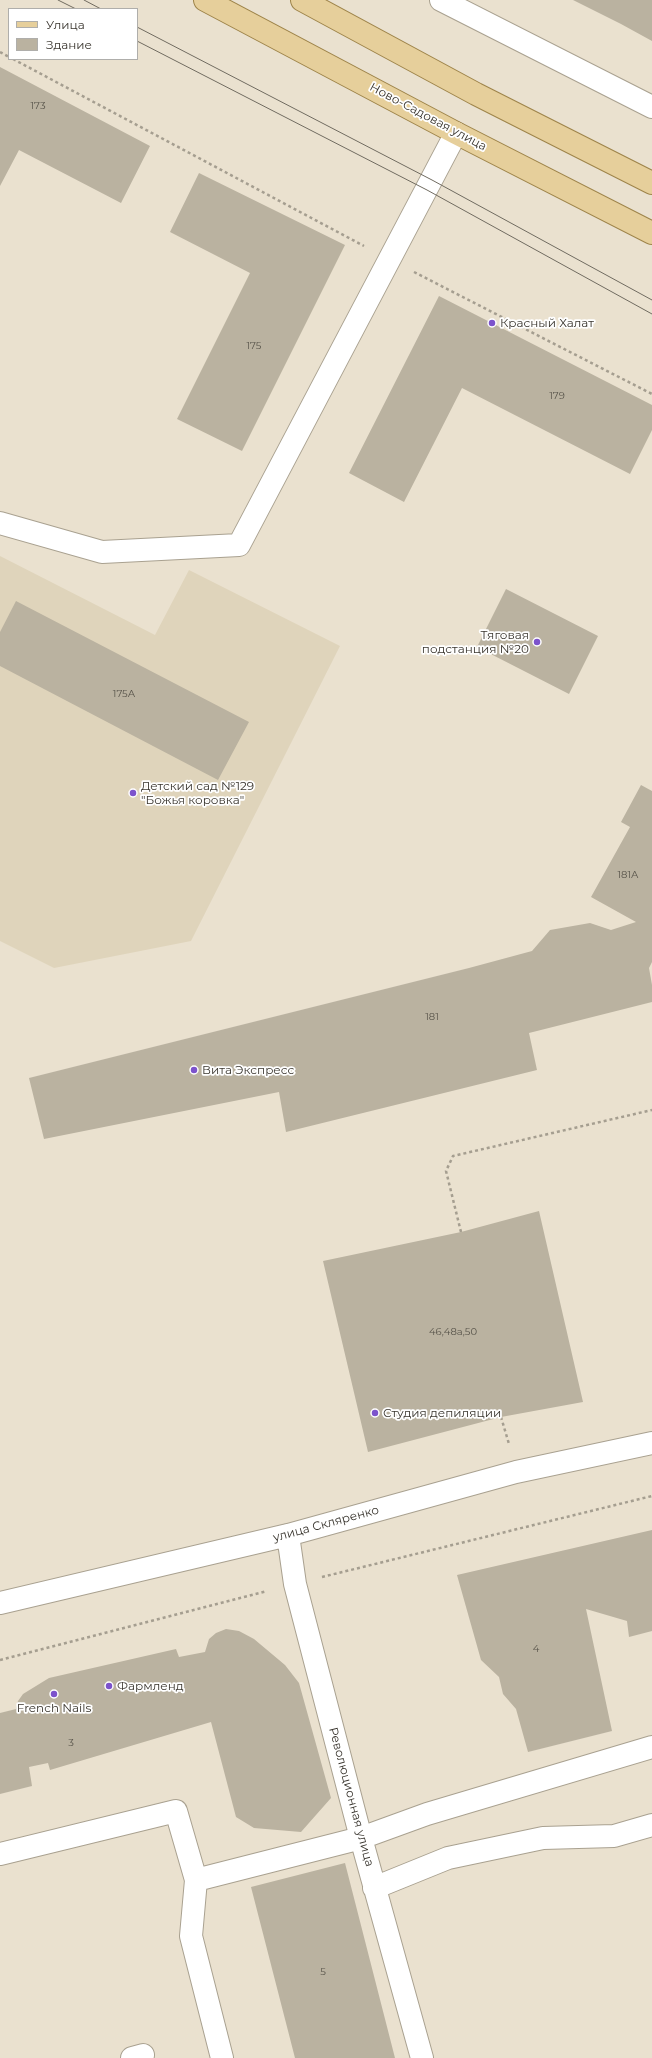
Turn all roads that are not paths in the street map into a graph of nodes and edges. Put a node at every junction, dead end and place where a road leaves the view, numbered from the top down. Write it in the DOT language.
graph roads {
  1 [pos="205,0"];
  2 [pos="302,0"];
  3 [pos="441,0"];
  4 [pos="652,107"];
  5 [pos="456,132"];
  6 [pos="652,183"];
  7 [pos="652,233"];
  8 [pos="0,522"];
  9 [pos="652,1443"];
  10 [pos="288,1535"];
  11 [pos="0,1603"];
  12 [pos="652,1747"];
  13 [pos="652,1825"];
  14 [pos="361,1838"];
  15 [pos="0,1854"];
  16 [pos="196,1880"];
  17 [pos="374,1888"];
  18 [pos="222,2058"];
  19 [pos="422,2058"];
  1 -- 5 [label="main road, Ново-Садовая улица"];
  2 -- 6 [label="main road"];
  3 -- 4 [label="street"];
  5 -- 7 [label="main road, Ново-Садовая улица"];
  5 -- 8 [label="street"];
  9 -- 10 [label="street, улица Скляренко"];
  10 -- 11 [label="street, улица Скляренко"];
  10 -- 14 [label="street, Революционная улица"];
  12 -- 14 [label="street"];
  13 -- 17 [label="street"];
  14 -- 16 [label="street"];
  14 -- 17 [label="street, Революционная улица"];
  15 -- 16 [label="street"];
  16 -- 18 [label="street"];
  17 -- 19 [label="street, Революционная улица"];
}
